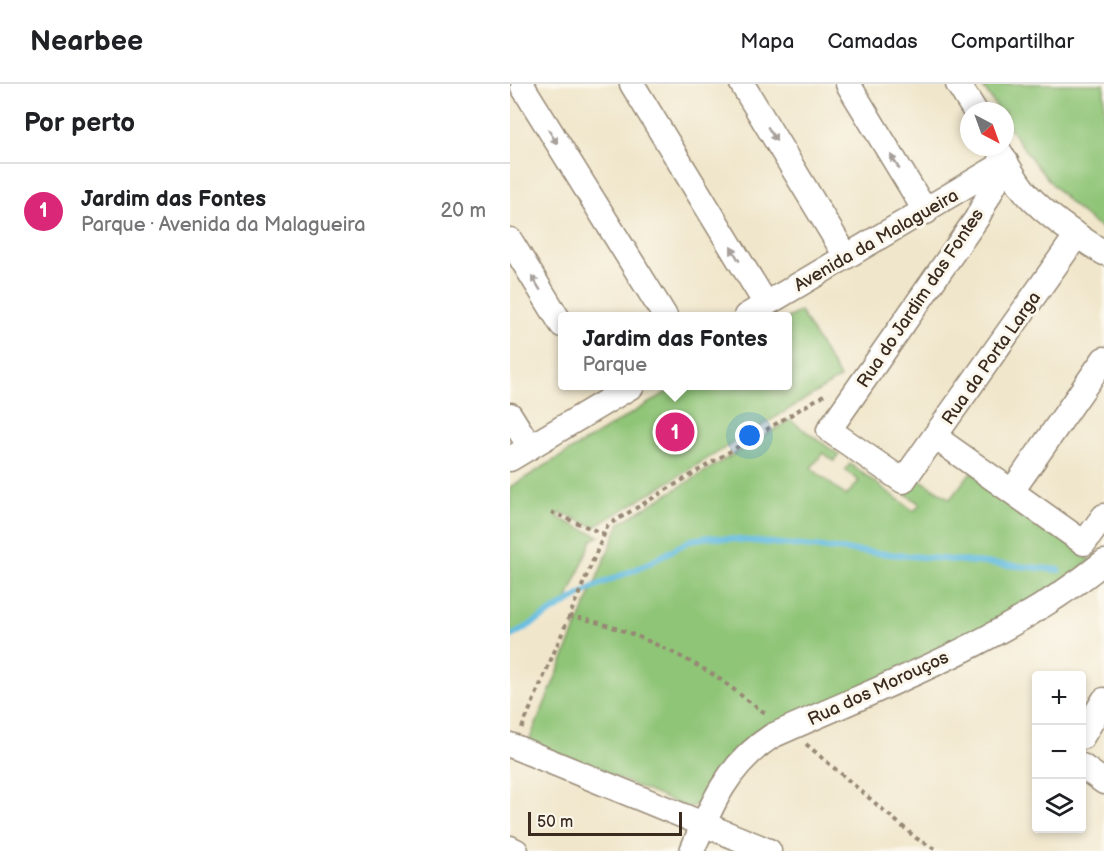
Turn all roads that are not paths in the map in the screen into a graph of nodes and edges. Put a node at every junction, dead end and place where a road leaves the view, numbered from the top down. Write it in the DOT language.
graph roads {
  1 [pos="632,84"];
  2 [pos="742,84"];
  3 [pos="848,84"];
  4 [pos="958,84"];
  5 [pos="520,89"];
  6 [pos="969,102"];
  7 [pos="1000,156"];
  8 [pos="1001,156"];
  9 [pos="1002,156"];
  10 [pos="926,212"];
  11 [pos="1077,235"];
  12 [pos="510,240"];
  13 [pos="1104,253"];
  14 [pos="846,256"];
  15 [pos="756,310"];
  16 [pos="662,312"];
  17 [pos="558,318"];
  18 [pos="1104,359"];
  19 [pos="604,393"];
  20 [pos="510,415"];
  21 [pos="935,437"];
  22 [pos="520,453"];
  23 [pos="903,481"];
  24 [pos="1012,491"];
  25 [pos="1104,516"];
  26 [pos="1104,562"];
  27 [pos="1104,700"];
  28 [pos="1086,730"];
  29 [pos="515,739"];
  30 [pos="1086,769"];
  31 [pos="1104,782"];
  32 [pos="704,824"];
  33 [pos="510,848"];
  34 [pos="516,851"];
  35 [pos="692,851"];
  36 [pos="769,851"];
  15 -- 1 [label="street, one-way"];
  2 -- 14 [label="street, one-way"];
  10 -- 3 [label="street, one-way"];
  4 -- 6 [label="street"];
  5 -- 16 [label="street, one-way"];
  7 -- 10 [label="street, Avenida da Malagueira"];
  8 -- 23 [label="street, Rua do Jardim das Fontes"];
  9 -- 11 [label="street"];
  10 -- 14 [label="street, Avenida da Malagueira"];
  11 -- 13 [label="street"];
  11 -- 21 [label="street, Rua da Porta Larga"];
  17 -- 12 [label="street, one-way"];
  14 -- 15 [label="street, Avenida da Malagueira"];
  18 -- 24 [label="street"];
  19 -- 22 [label="street"];
  20 -- 22 [label="street"];
  21 -- 23 [label="street, Rua da Porta Larga"];
  21 -- 24 [label="street"];
  24 -- 25 [label="street"];
  26 -- 32 [label="street, Rua dos Morouços"];
  27 -- 28 [label="street"];
  29 -- 32 [label="street"];
  30 -- 31 [label="street"];
  32 -- 35 [label="street, Rua dos Morouços"];
  32 -- 36 [label="street"];
  33 -- 34 [label="street"];
}
